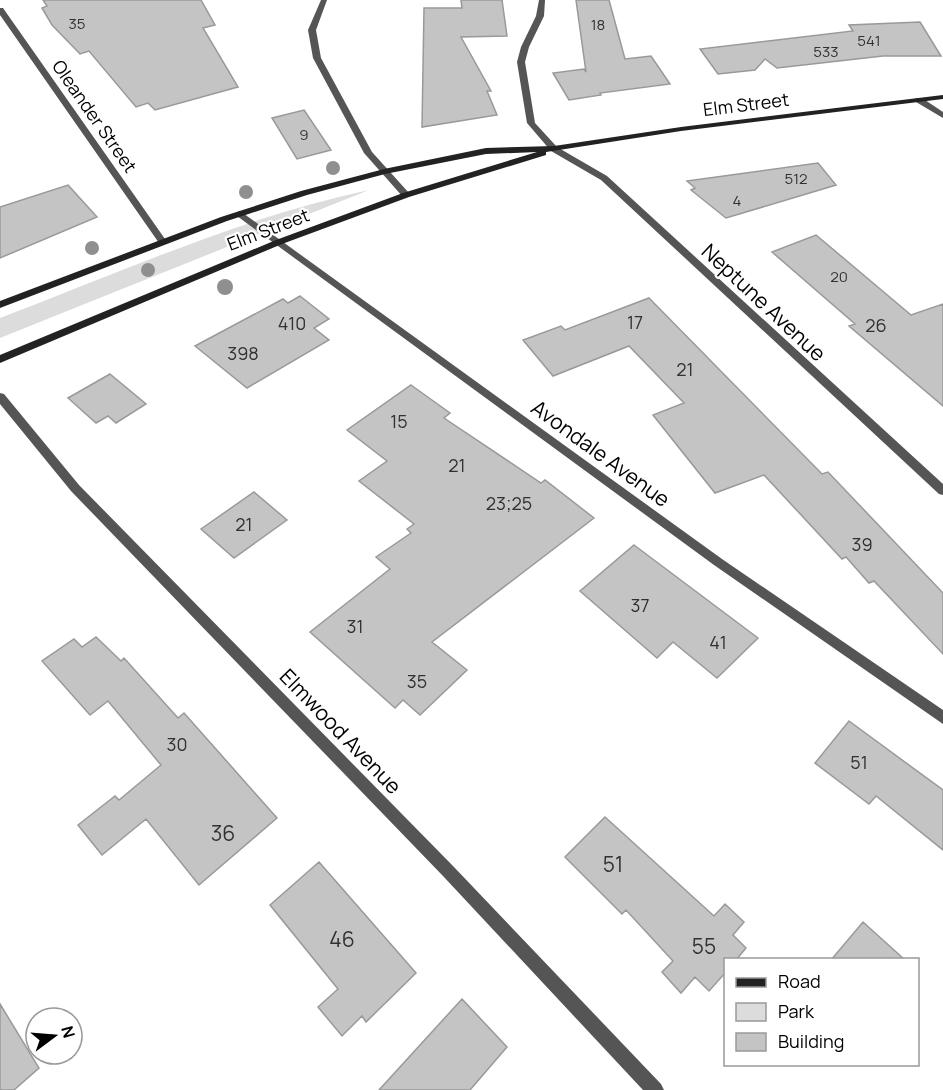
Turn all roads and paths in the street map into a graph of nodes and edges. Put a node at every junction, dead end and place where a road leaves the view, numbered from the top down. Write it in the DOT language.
graph roads {
  1 [pos="324,0"];
  2 [pos="542,0"];
  3 [pos="0,10"];
  4 [pos="943,97"];
  5 [pos="919,100"];
  6 [pos="943,116"];
  7 [pos="554,149"];
  8 [pos="384,172"];
  9 [pos="406,195"];
  10 [pos="240,214"];
  11 [pos="162,241"];
  12 [pos="279,242"];
  13 [pos="0,305"];
  14 [pos="0,359"];
  15 [pos="0,397"];
  16 [pos="943,491"];
  17 [pos="943,718"];
  18 [pos="655,1090"];
  1 -- 8 [label="street"];
  2 -- 7 [label="street, Neptune Avenue"];
  3 -- 11 [label="street, Oleander Street"];
  4 -- 5 [label="main road, Elm Street"];
  5 -- 6 [label="street"];
  5 -- 7 [label="main road, Elm Street"];
  7 -- 8 [label="main road, Elm Street"];
  7 -- 9 [label="main road, Elm Street"];
  7 -- 16 [label="street, Neptune Avenue"];
  8 -- 9 [label="street"];
  8 -- 10 [label="main road, Elm Street"];
  9 -- 12 [label="main road, Elm Street"];
  10 -- 11 [label="main road, Elm Street"];
  10 -- 12 [label="street, Avondale Avenue"];
  11 -- 13 [label="main road, Elm Street"];
  12 -- 14 [label="main road, Elm Street"];
  12 -- 17 [label="street, Avondale Avenue"];
  15 -- 18 [label="street, Elmwood Avenue"];
}
